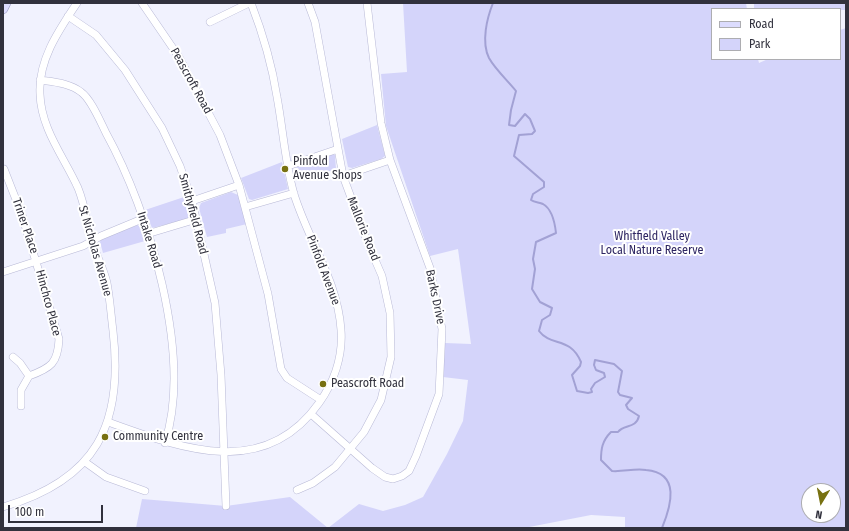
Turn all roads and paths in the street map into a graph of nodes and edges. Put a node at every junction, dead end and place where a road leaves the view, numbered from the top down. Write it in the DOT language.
graph roads {
  1 [pos="6,3"];
  2 [pos="77,3"];
  3 [pos="142,3"];
  4 [pos="250,3"];
  5 [pos="308,3"];
  6 [pos="367,3"];
  7 [pos="3,9"];
  8 [pos="68,16"];
  9 [pos="210,22"];
  10 [pos="40,80"];
  11 [pos="338,149"];
  12 [pos="390,160"];
  13 [pos="288,166"];
  14 [pos="4,169"];
  15 [pos="343,176"];
  16 [pos="239,184"];
  17 [pos="294,193"];
  18 [pos="192,201"];
  19 [pos="245,207"];
  20 [pos="142,219"];
  21 [pos="197,219"];
  22 [pos="147,234"];
  23 [pos="92,241"];
  24 [pos="37,261"];
  25 [pos="3,272"];
  26 [pos="13,357"];
  27 [pos="29,376"];
  28 [pos="321,400"];
  29 [pos="21,406"];
  30 [pos="311,414"];
  31 [pos="108,422"];
  32 [pos="165,442"];
  33 [pos="350,448"];
  34 [pos="225,452"];
  35 [pos="84,462"];
  36 [pos="296,490"];
  37 [pos="145,491"];
  38 [pos="226,506"];
  39 [pos="3,507"];
  1 -- 7 [label="main road"];
  2 -- 8 [label="street, St Nicholas Avenue"];
  3 -- 16 [label="street, Peascroft Road"];
  4 -- 9 [label="street"];
  4 -- 13 [label="street, Pinfold Avenue"];
  5 -- 11 [label="street, Mallorie Road"];
  6 -- 12 [label="street, Barks Drive"];
  8 -- 10 [label="street, St Nicholas Avenue"];
  8 -- 18 [label="street, Smithyfield Road"];
  10 -- 20 [label="street, Intake Road"];
  10 -- 23 [label="street, St Nicholas Avenue"];
  11 -- 13 [label="street"];
  11 -- 15 [label="street, Mallorie Road"];
  12 -- 15 [label="street"];
  12 -- 33 [label="street, Barks Drive"];
  13 -- 17 [label="street, Pinfold Avenue"];
  14 -- 24 [label="street, Triner Place"];
  15 -- 33 [label="street, Mallorie Road"];
  16 -- 18 [label="street"];
  16 -- 19 [label="street, Peascroft Road"];
  17 -- 19 [label="street"];
  17 -- 28 [label="street, Pinfold Avenue"];
  18 -- 21 [label="street, Smithyfield Road"];
  19 -- 28 [label="street, Peascroft Road"];
  20 -- 22 [label="street, Intake Road"];
  20 -- 23 [label="street"];
  21 -- 22 [label="street"];
  21 -- 34 [label="street, Smithyfield Road"];
  22 -- 32 [label="street, Intake Road"];
  23 -- 24 [label="street"];
  23 -- 31 [label="street, St Nicholas Avenue"];
  24 -- 25 [label="street"];
  24 -- 27 [label="street, Hinchco Place"];
  26 -- 27 [label="street"];
  27 -- 29 [label="street"];
  28 -- 30 [label="street, Pinfold Avenue"];
  30 -- 33 [label="street, Barks Drive"];
  30 -- 34 [label="street, Pinfold Avenue"];
  31 -- 32 [label="street, Pinfold Avenue"];
  31 -- 35 [label="street, St Nicholas Avenue"];
  32 -- 34 [label="street, Pinfold Avenue"];
  33 -- 36 [label="street, Mallorie Road"];
  34 -- 38 [label="street, Smithyfield Road"];
  35 -- 37 [label="street"];
  35 -- 39 [label="street, St Nicholas Avenue"];
}
